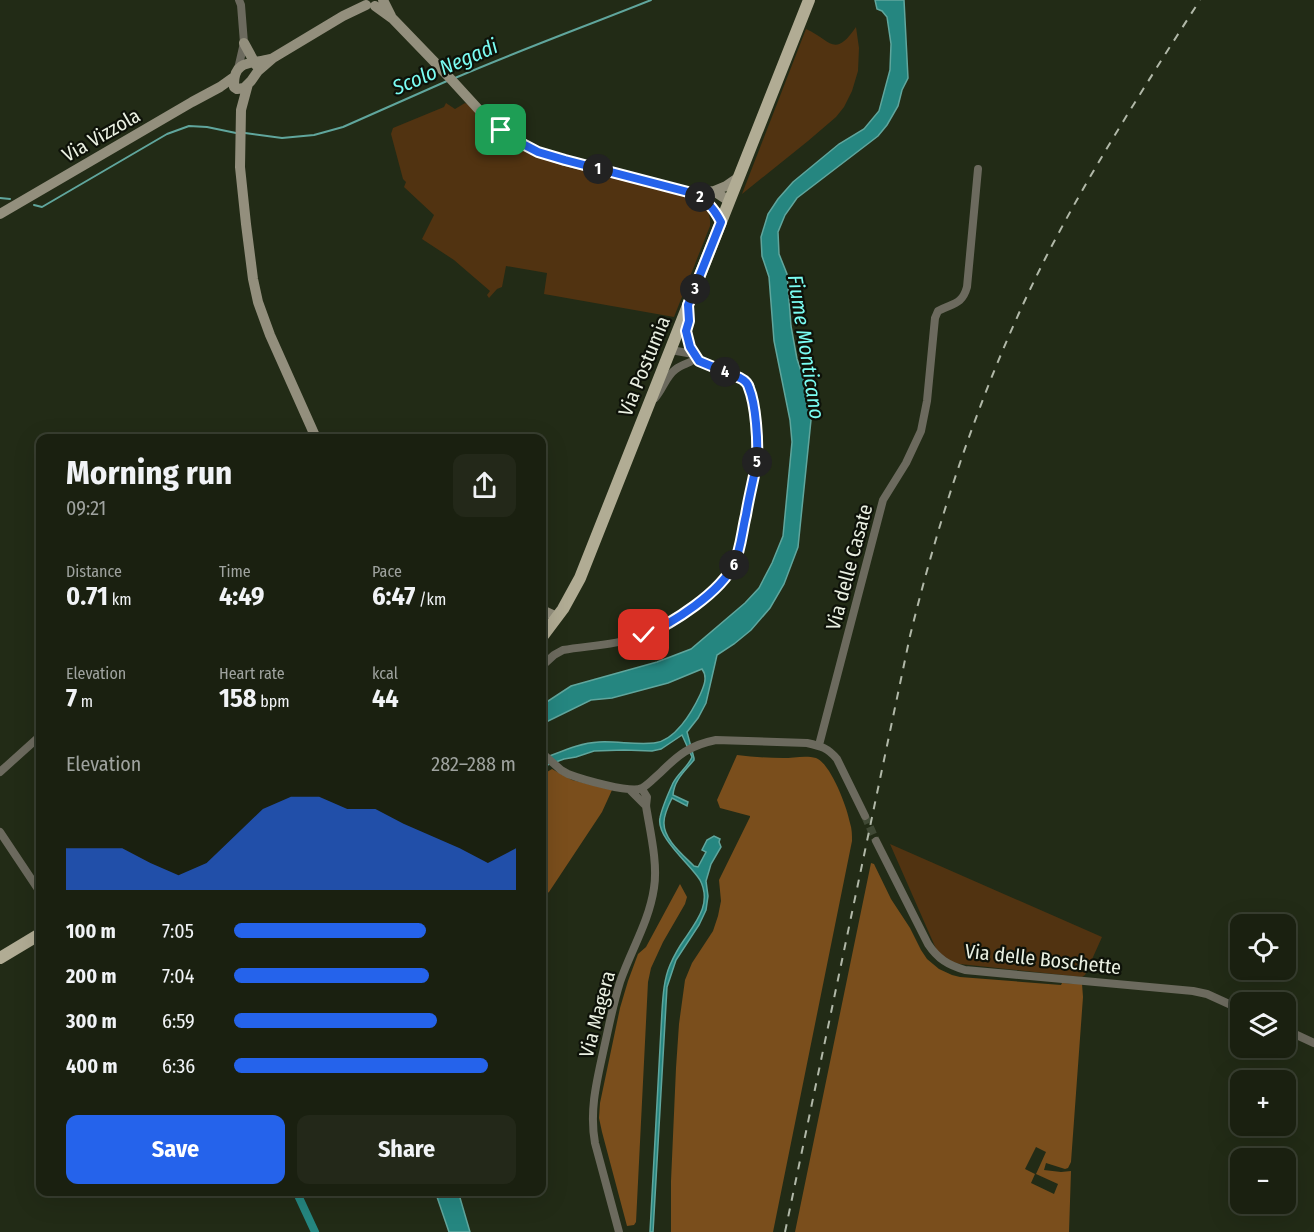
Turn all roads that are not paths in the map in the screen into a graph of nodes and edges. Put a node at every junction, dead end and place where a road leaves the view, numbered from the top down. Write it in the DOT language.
graph roads {
  1 [pos="239,0"];
  2 [pos="809,0"];
  3 [pos="370,2"];
  4 [pos="244,43"];
  5 [pos="256,67"];
  6 [pos="236,81"];
  7 [pos="248,84"];
  8 [pos="241,110"];
  9 [pos="978,169"];
  10 [pos="739,177"];
  11 [pos="714,191"];
  12 [pos="688,192"];
  13 [pos="704,200"];
  14 [pos="729,202"];
  15 [pos="0,214"];
  16 [pos="721,222"];
  17 [pos="688,305"];
  18 [pos="671,350"];
  19 [pos="694,359"];
  20 [pos="648,407"];
  21 [pos="314,434"];
  22 [pos="548,625"];
  23 [pos="546,662"];
  24 [pos="36,740"];
  25 [pos="819,745"];
  26 [pos="546,757"];
  27 [pos="0,772"];
  28 [pos="651,780"];
  29 [pos="642,789"];
  30 [pos="631,790"];
  31 [pos="647,797"];
  32 [pos="646,806"];
  33 [pos="865,816"];
  34 [pos="0,832"];
  35 [pos="876,841"];
  36 [pos="36,886"];
  37 [pos="36,936"];
  38 [pos="0,958"];
  39 [pos="1230,1004"];
  40 [pos="1296,1035"];
  41 [pos="1314,1043"];
  42 [pos="619,1232"];
  1 -- 4 [label="street"];
  2 -- 10 [label="main road, Via Postumia"];
  3 -- 5 [label="street"];
  3 -- 12 [label="street"];
  4 -- 5 [label="street"];
  4 -- 6 [label="street"];
  5 -- 6 [label="street"];
  5 -- 7 [label="street"];
  6 -- 7 [label="street"];
  6 -- 8 [label="street"];
  6 -- 15 [label="street, Via Vizzola"];
  7 -- 8 [label="street"];
  8 -- 21 [label="street"];
  9 -- 25 [label="street, Via delle Casate"];
  10 -- 11 [label="street"];
  10 -- 14 [label="main road, Via Postumia"];
  11 -- 12 [label="street"];
  11 -- 14 [label="street"];
  12 -- 13 [label="street"];
  13 -- 14 [label="street"];
  13 -- 16 [label="street"];
  14 -- 16 [label="main road, Via Postumia"];
  16 -- 17 [label="main road, Via Postumia"];
  17 -- 18 [label="main road, Via Postumia"];
  17 -- 19 [label="street"];
  18 -- 19 [label="street"];
  18 -- 20 [label="main road, Via Postumia"];
  19 -- 20 [label="street"];
  19 -- 23 [label="street"];
  20 -- 22 [label="main road, Via Postumia"];
  24 -- 27 [label="street"];
  25 -- 28 [label="street"];
  25 -- 33 [label="street"];
  26 -- 30 [label="street"];
  28 -- 29 [label="street"];
  28 -- 31 [label="street, Via Magera"];
  29 -- 30 [label="street"];
  29 -- 31 [label="street"];
  30 -- 32 [label="street"];
  31 -- 32 [label="street, Via Magera"];
  32 -- 42 [label="street, Via Magera"];
  34 -- 36 [label="street"];
  35 -- 39 [label="street, Via delle Boschette"];
  37 -- 38 [label="main road"];
  40 -- 41 [label="street"];
}
